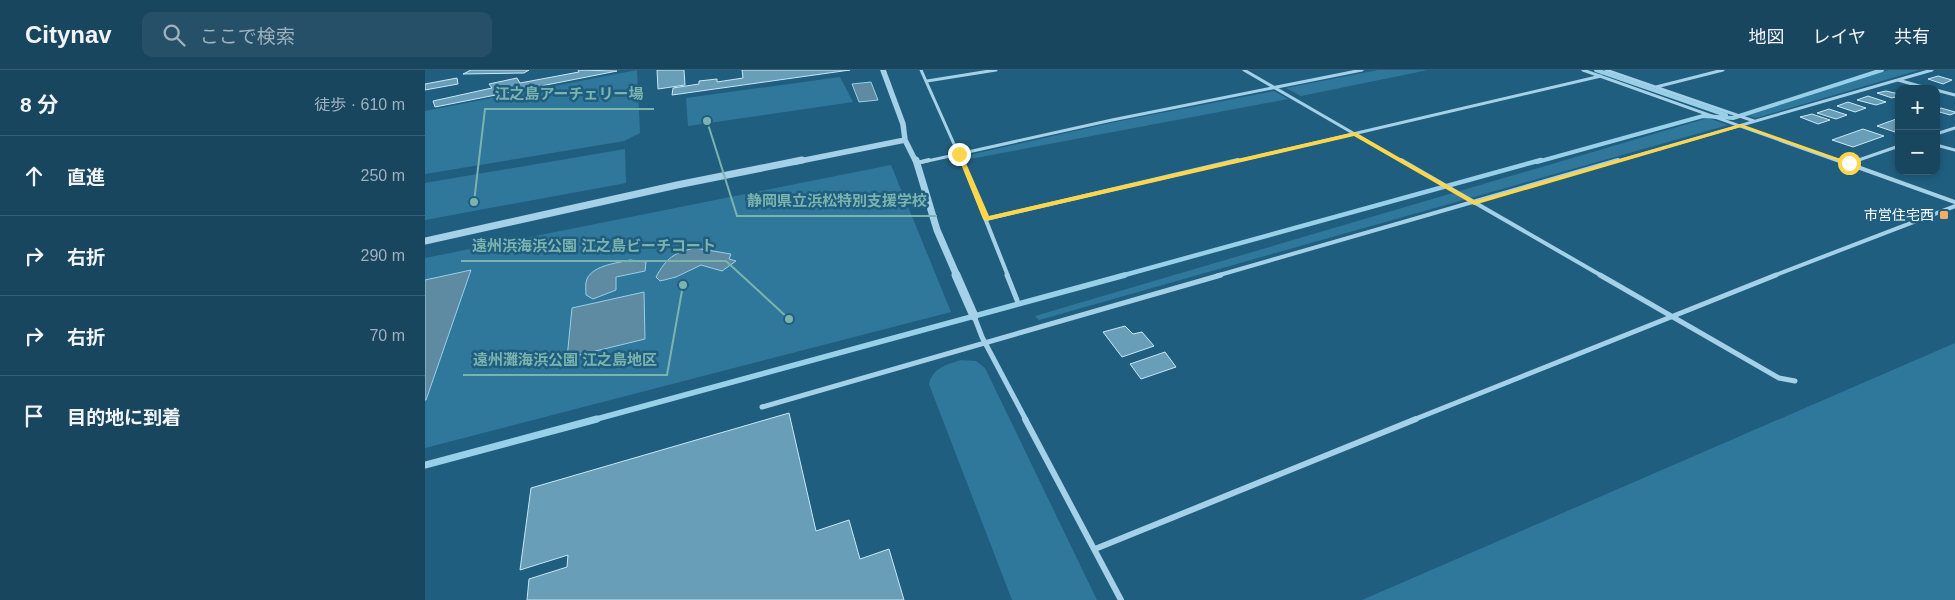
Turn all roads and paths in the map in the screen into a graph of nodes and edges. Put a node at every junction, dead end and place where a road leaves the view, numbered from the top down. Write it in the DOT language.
graph roads {
  1 [pos="883,70"];
  2 [pos="921,70"];
  3 [pos="997,70"];
  4 [pos="1244,70"];
  5 [pos="1362,70"];
  6 [pos="1583,70"];
  7 [pos="1606,70"];
  8 [pos="1723,70"];
  9 [pos="1932,70"];
  10 [pos="1601,76"];
  11 [pos="1897,80"];
  12 [pos="927,82"];
  13 [pos="1915,85"];
  14 [pos="1275,87"];
  15 [pos="1656,87"];
  16 [pos="1940,91"];
  17 [pos="1955,96"];
  18 [pos="1755,122"];
  19 [pos="1741,125"];
  20 [pos="1954,128"];
  21 [pos="1940,133"];
  22 [pos="1355,134"];
  23 [pos="905,140"];
  24 [pos="1940,145"];
  25 [pos="1895,147"];
  26 [pos="1955,150"];
  27 [pos="959,154"];
  28 [pos="917,163"];
  29 [pos="1849,163"];
  30 [pos="1955,202"];
  31 [pos="1474,203"];
  32 [pos="1955,206"];
  33 [pos="986,219"];
  34 [pos="425,241"];
  35 [pos="1017,300"];
  36 [pos="974,316"];
  37 [pos="1672,316"];
  38 [pos="985,344"];
  39 [pos="1795,381"];
  40 [pos="762,407"];
  41 [pos="1095,549"];
  42 [pos="1121,600"];
  1 -- 23 [label="street"];
  2 -- 12 [label="street"];
  3 -- 12 [label="street"];
  4 -- 14 [label="street"];
  5 -- 14 [label="street"];
  6 -- 10 [label="street"];
  7 -- 15 [label="street"];
  8 -- 15 [label="street"];
  9 -- 11 [label="street"];
  10 -- 19 [label="street"];
  10 -- 22 [label="street"];
  11 -- 13 [label="street"];
  11 -- 18 [label="street"];
  12 -- 27 [label="street"];
  14 -- 22 [label="street"];
  14 -- 27 [label="street"];
  15 -- 18 [label="street"];
  16 -- 17 [label="street"];
  18 -- 19 [label="street"];
  19 -- 29 [label="street"];
  19 -- 31 [label="street"];
  20 -- 21 [label="street"];
  22 -- 31 [label="street"];
  22 -- 33 [label="street"];
  23 -- 28 [label="street"];
  23 -- 34 [label="street"];
  24 -- 26 [label="street"];
  25 -- 29 [label="street"];
  27 -- 28 [label="street"];
  27 -- 33 [label="street"];
  28 -- 36 [label="street"];
  29 -- 30 [label="street"];
  31 -- 37 [label="street"];
  31 -- 38 [label="street"];
  32 -- 37 [label="street"];
  33 -- 35 [label="street"];
  36 -- 38 [label="street"];
  37 -- 39 [label="street"];
  37 -- 41 [label="street"];
  38 -- 40 [label="street"];
  38 -- 41 [label="street"];
  41 -- 42 [label="street"];
}
